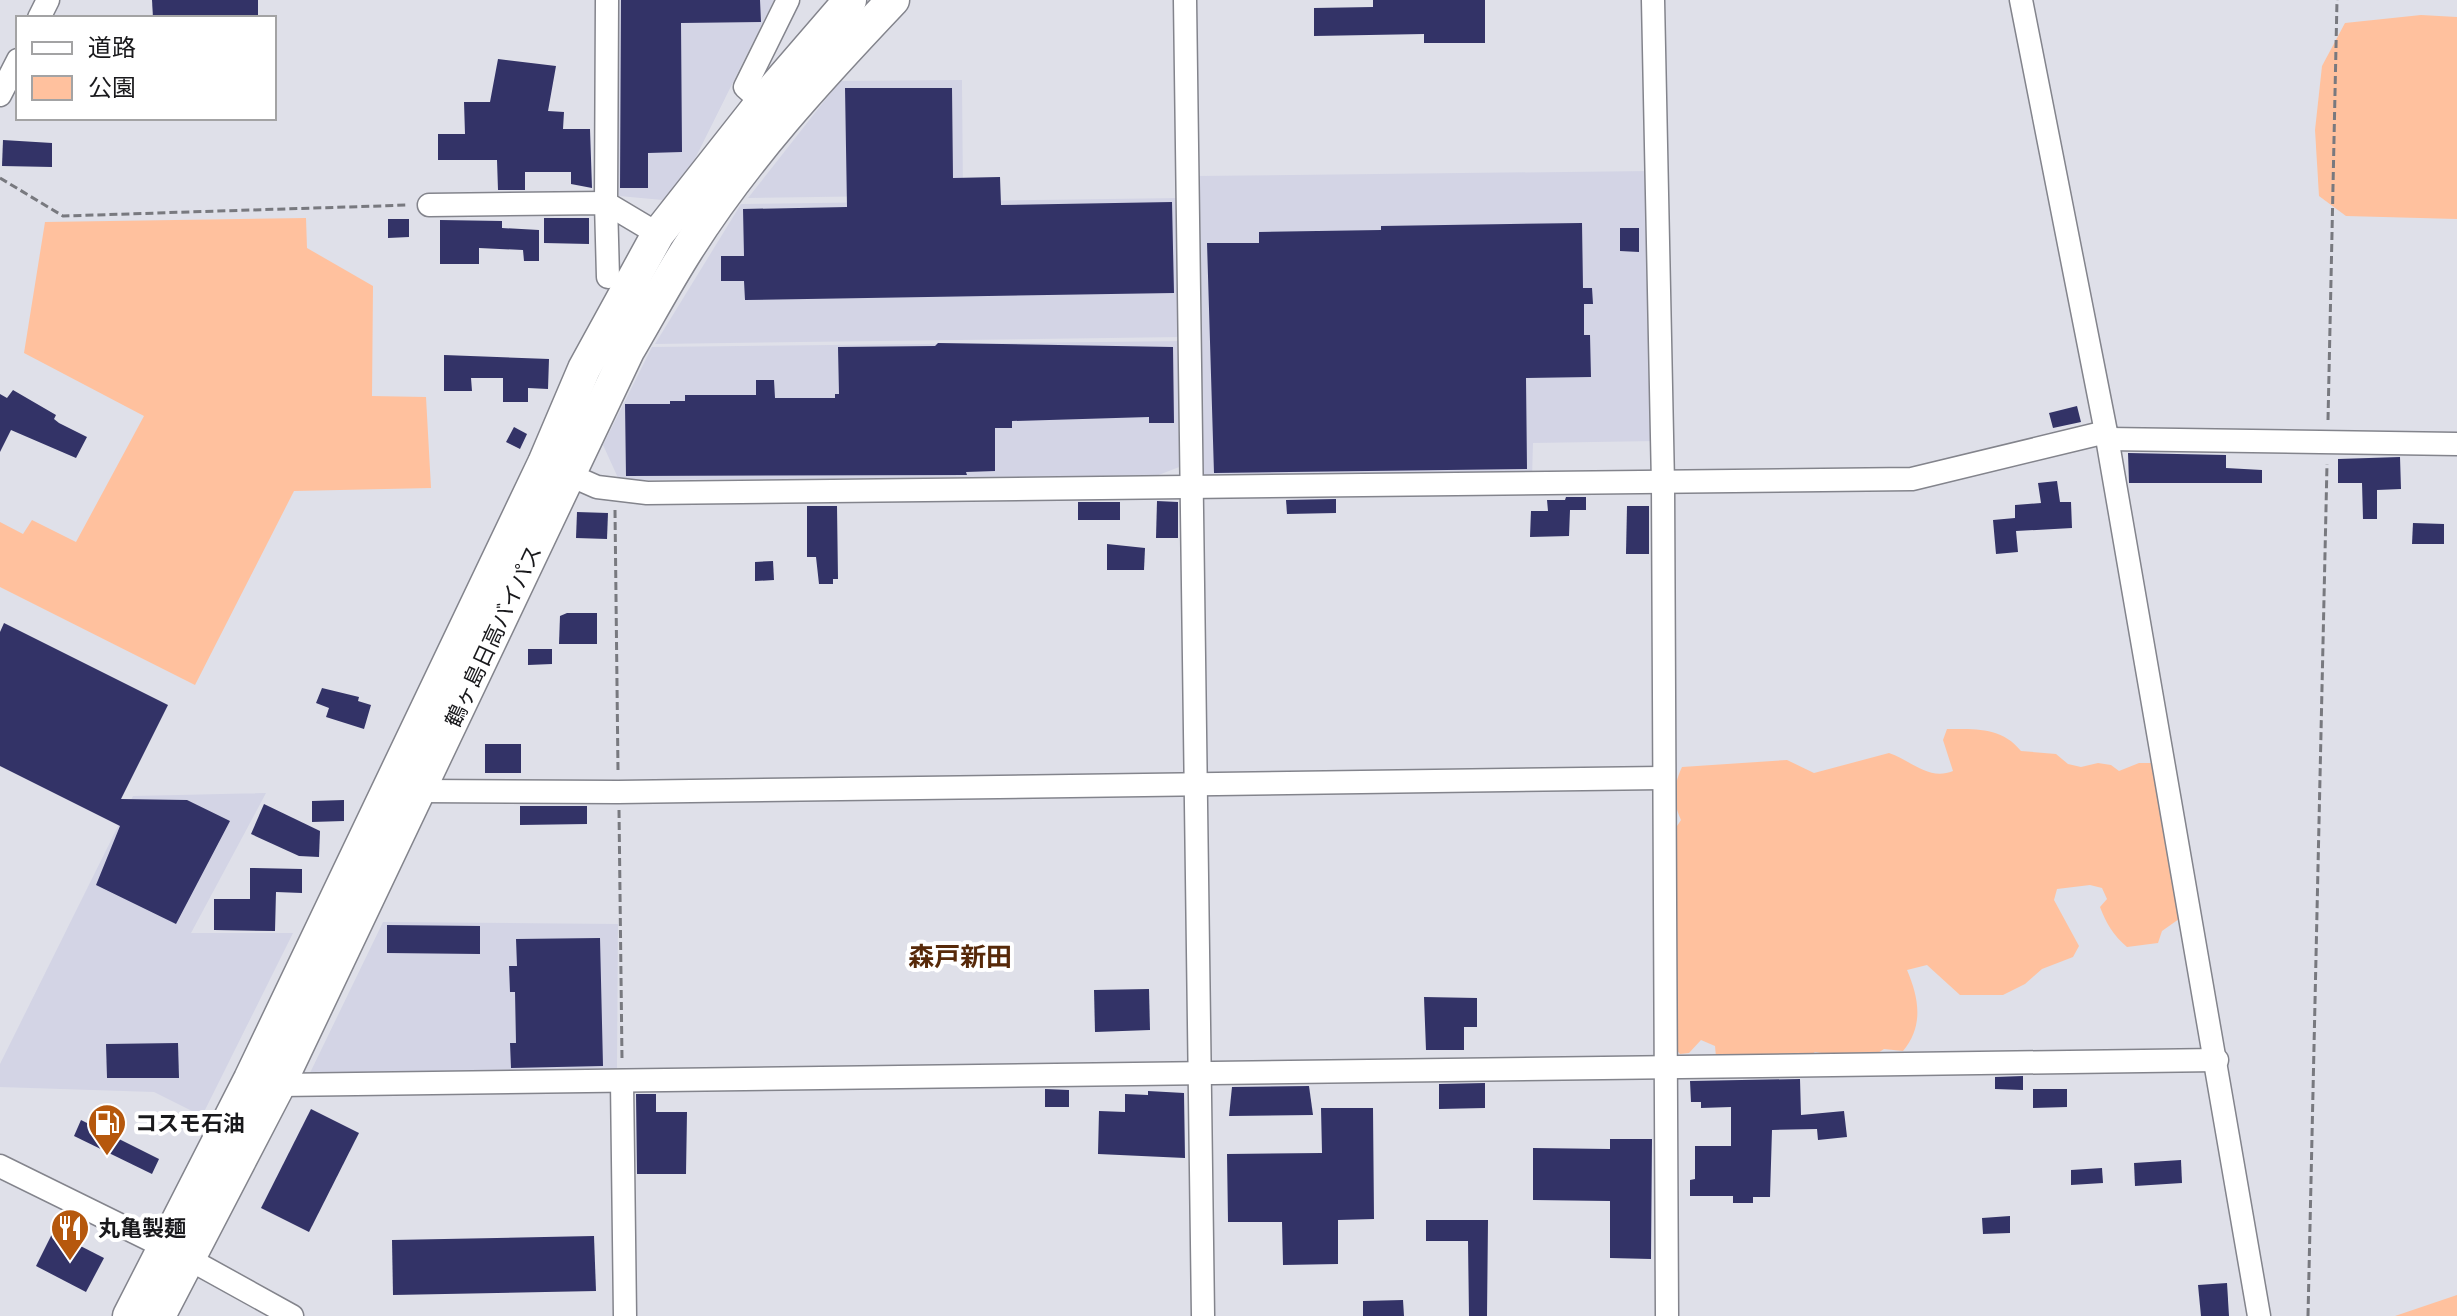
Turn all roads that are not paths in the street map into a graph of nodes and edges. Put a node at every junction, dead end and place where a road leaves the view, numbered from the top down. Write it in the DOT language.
graph roads {
  1 [pos="607,0"];
  2 [pos="788,0"];
  3 [pos="850,0"];
  4 [pos="893,0"];
  5 [pos="1185,0"];
  6 [pos="1653,0"];
  7 [pos="2021,0"];
  8 [pos="16,64"];
  9 [pos="0,95"];
  10 [pos="762,102"];
  11 [pos="606,203"];
  12 [pos="429,205"];
  13 [pos="658,234"];
  14 [pos="608,277"];
  15 [pos="2106,435"];
  16 [pos="2457,444"];
  17 [pos="556,469"];
  18 [pos="1663,484"];
  19 [pos="1194,489"];
  20 [pos="1662,778"];
  21 [pos="1197,783"];
  22 [pos="420,791"];
  23 [pos="2217,1060"];
  24 [pos="1666,1068"];
  25 [pos="1199,1073"];
  26 [pos="622,1081"];
  27 [pos="279,1085"];
  28 [pos="0,1166"];
  29 [pos="177,1253"];
  30 [pos="129,1316"];
  31 [pos="159,1316"];
  32 [pos="292,1316"];
  33 [pos="625,1316"];
  34 [pos="1203,1316"];
  35 [pos="1667,1316"];
  36 [pos="2259,1316"];
  1 -- 11 [label="street"];
  2 -- 10 [label="street"];
  3 -- 10 [label="highway, 鶴ヶ島日高バイパス"];
  4 -- 17 [label="highway, 鶴ヶ島日高バイパス"];
  5 -- 19 [label="street"];
  6 -- 18 [label="street"];
  7 -- 15 [label="street"];
  8 -- 9 [label="street"];
  10 -- 13 [label="highway, 鶴ヶ島日高バイパス"];
  11 -- 12 [label="street"];
  11 -- 13 [label="street"];
  11 -- 14 [label="street"];
  13 -- 17 [label="highway, 鶴ヶ島日高バイパス"];
  15 -- 16 [label="street"];
  15 -- 18 [label="street"];
  15 -- 23 [label="street"];
  17 -- 19 [label="street"];
  17 -- 22 [label="highway, 鶴ヶ島日高バイパス"];
  17 -- 29 [label="highway, 鶴ヶ島日高バイパス"];
  18 -- 19 [label="street"];
  18 -- 20 [label="street"];
  19 -- 21 [label="street"];
  20 -- 21 [label="street"];
  20 -- 24 [label="street"];
  21 -- 22 [label="street"];
  21 -- 25 [label="street"];
  22 -- 27 [label="highway, 鶴ヶ島日高バイパス"];
  23 -- 24 [label="street"];
  23 -- 36 [label="street"];
  24 -- 25 [label="street"];
  24 -- 35 [label="street"];
  25 -- 26 [label="street"];
  25 -- 34 [label="street"];
  26 -- 27 [label="street"];
  26 -- 33 [label="street"];
  27 -- 29 [label="highway, 鶴ヶ島日高バイパス"];
  28 -- 29 [label="street"];
  29 -- 30 [label="highway, 鶴ヶ島日高バイパス"];
  29 -- 31 [label="highway, 鶴ヶ島日高バイパス"];
  29 -- 32 [label="street"];
}
